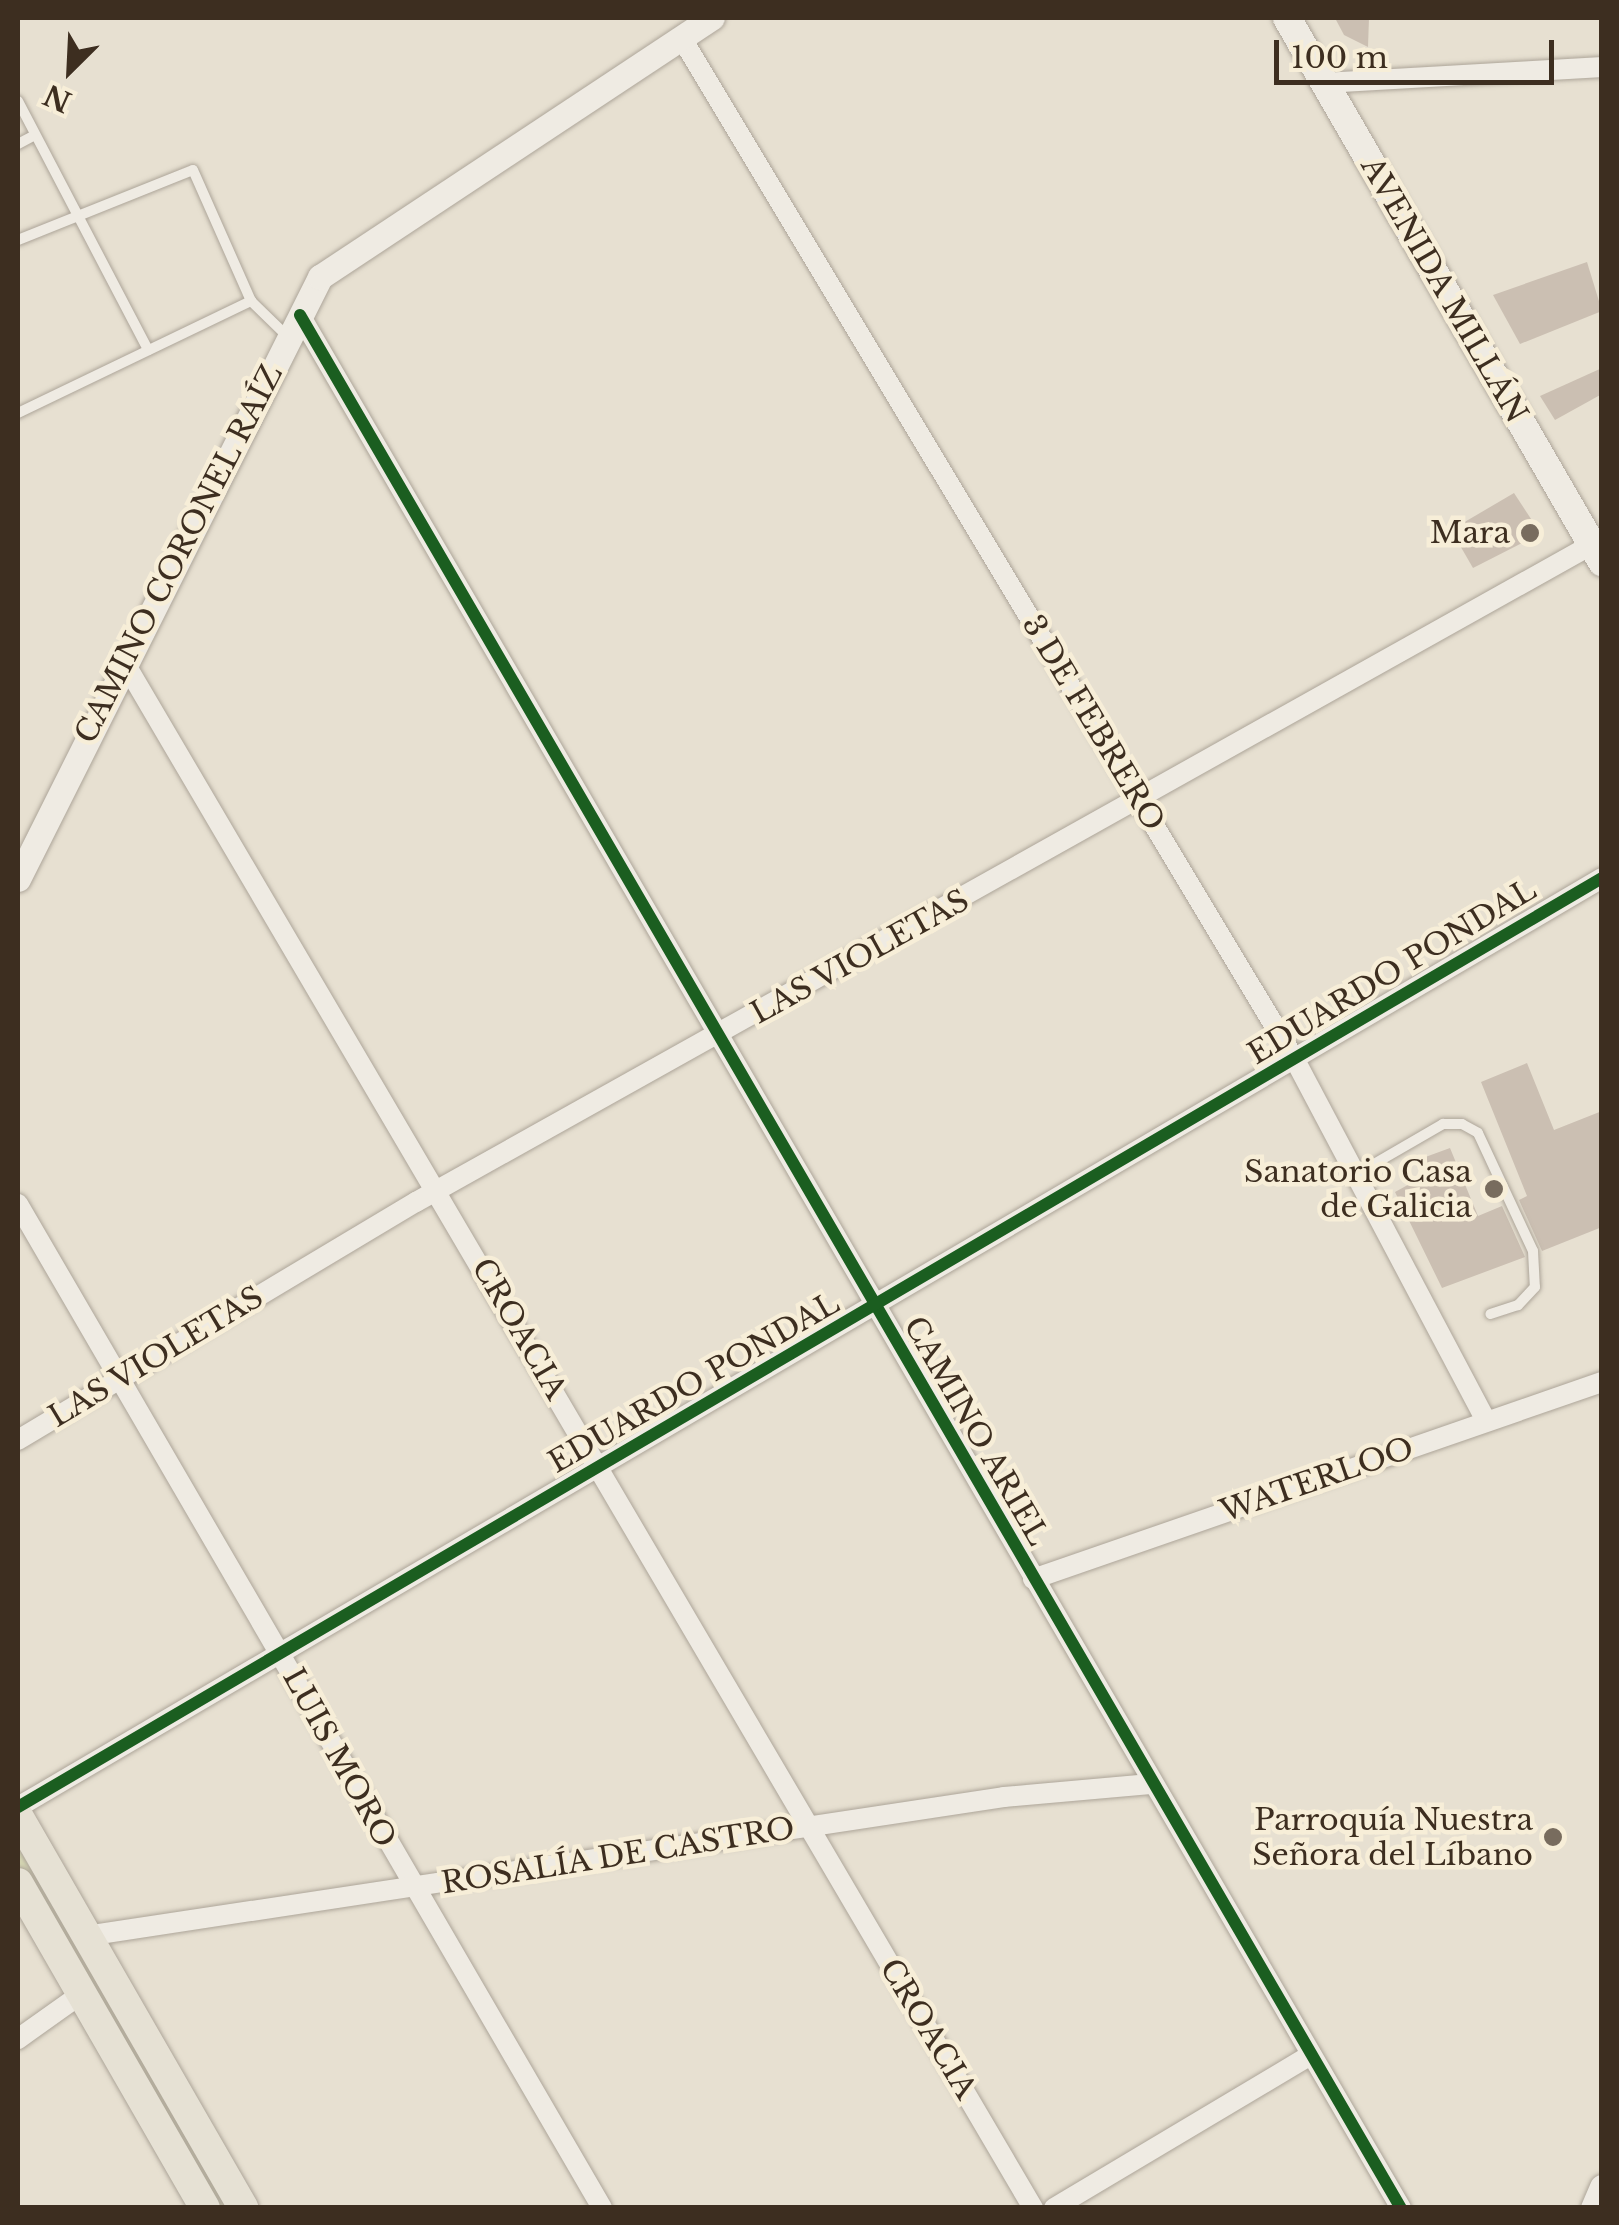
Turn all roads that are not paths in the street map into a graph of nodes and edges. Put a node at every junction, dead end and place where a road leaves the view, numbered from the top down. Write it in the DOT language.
graph roads {
  1 [pos="712,18"];
  2 [pos="1287,18"];
  3 [pos="680,37"];
  4 [pos="1602,68"];
  5 [pos="1325,83"];
  6 [pos="18,101"];
  7 [pos="36,135"];
  8 [pos="18,144"];
  9 [pos="76,212"];
  10 [pos="18,240"];
  11 [pos="250,301"];
  12 [pos="294,326"];
  13 [pos="148,350"];
  14 [pos="18,413"];
  15 [pos="1598,548"];
  16 [pos="124,660"];
  17 [pos="1140,801"];
  18 [pos="1602,878"];
  19 [pos="18,879"];
  20 [pos="715,1037"];
  21 [pos="1295,1060"];
  22 [pos="1354,1176"];
  23 [pos="438,1190"];
  24 [pos="18,1204"];
  25 [pos="876,1308"];
  26 [pos="1490,1314"];
  27 [pos="120,1380"];
  28 [pos="1602,1382"];
  29 [pos="1486,1420"];
  30 [pos="18,1440"];
  31 [pos="599,1466"];
  32 [pos="1033,1578"];
  33 [pos="282,1654"];
  34 [pos="1150,1784"];
  35 [pos="18,1807"];
  36 [pos="18,1816"];
  37 [pos="808,1827"];
  38 [pos="18,1883"];
  39 [pos="412,1888"];
  40 [pos="86,1936"];
  41 [pos="81,1994"];
  42 [pos="18,2040"];
  43 [pos="1311,2055"];
  44 [pos="1602,2186"];
  45 [pos="205,2208"];
  46 [pos="243,2208"];
  47 [pos="602,2208"];
  48 [pos="1033,2208"];
  49 [pos="1054,2208"];
  50 [pos="1401,2208"];
  51 [pos="1593,2208"];
  1 -- 3 [label="street, CAMINO CORONEL RAÍZ"];
  2 -- 5 [label="main road, AVENIDA MILLÁN"];
  3 -- 12 [label="street, CAMINO CORONEL RAÍZ"];
  3 -- 17 [label="street, 3 DE FEBRERO"];
  4 -- 5 [label="street"];
  5 -- 15 [label="main road, AVENIDA MILLÁN"];
  6 -- 7 [label="lane"];
  7 -- 8 [label="lane"];
  7 -- 9 [label="lane"];
  9 -- 10 [label="lane"];
  9 -- 11 [label="lane"];
  9 -- 13 [label="lane"];
  11 -- 12 [label="lane"];
  11 -- 13 [label="lane"];
  12 -- 16 [label="street, CAMINO CORONEL RAÍZ"];
  12 -- 20 [label="street, CAMINO ARIEL"];
  13 -- 14 [label="lane"];
  15 -- 17 [label="street, LAS VIOLETAS"];
  16 -- 19 [label="street, CAMINO CORONEL RAÍZ"];
  16 -- 23 [label="street, CROACIA"];
  17 -- 20 [label="street, LAS VIOLETAS"];
  17 -- 21 [label="street, 3 DE FEBRERO"];
  18 -- 21 [label="street, EDUARDO PONDAL"];
  20 -- 23 [label="street, LAS VIOLETAS"];
  20 -- 25 [label="street, CAMINO ARIEL"];
  21 -- 22 [label="street, 3 DE FEBRERO"];
  21 -- 25 [label="street, EDUARDO PONDAL"];
  22 -- 26 [label="lane"];
  22 -- 29 [label="street, 3 DE FEBRERO"];
  23 -- 27 [label="street, LAS VIOLETAS"];
  23 -- 31 [label="street, CROACIA"];
  24 -- 27 [label="street, LUIS MORO"];
  25 -- 31 [label="street, EDUARDO PONDAL"];
  25 -- 32 [label="street, CAMINO ARIEL"];
  27 -- 30 [label="street, LAS VIOLETAS"];
  27 -- 33 [label="street, LUIS MORO"];
  28 -- 29 [label="street, WATERLOO"];
  29 -- 32 [label="street, WATERLOO"];
  31 -- 33 [label="street, EDUARDO PONDAL"];
  31 -- 37 [label="street, CROACIA"];
  32 -- 34 [label="street, CAMINO ARIEL"];
  33 -- 35 [label="street, EDUARDO PONDAL"];
  33 -- 39 [label="street, LUIS MORO"];
  34 -- 37 [label="street, ROSALÍA DE CASTRO"];
  34 -- 43 [label="street, CAMINO ARIEL"];
  36 -- 40 [label="main road"];
  37 -- 39 [label="street, ROSALÍA DE CASTRO"];
  37 -- 48 [label="street, CROACIA"];
  38 -- 41 [label="main road"];
  39 -- 40 [label="street, ROSALÍA DE CASTRO"];
  39 -- 47 [label="street, LUIS MORO"];
  40 -- 46 [label="main road"];
  41 -- 42 [label="street"];
  41 -- 45 [label="main road"];
  43 -- 49 [label="street"];
  43 -- 50 [label="street, CAMINO ARIEL"];
  44 -- 51 [label="street"];
}
